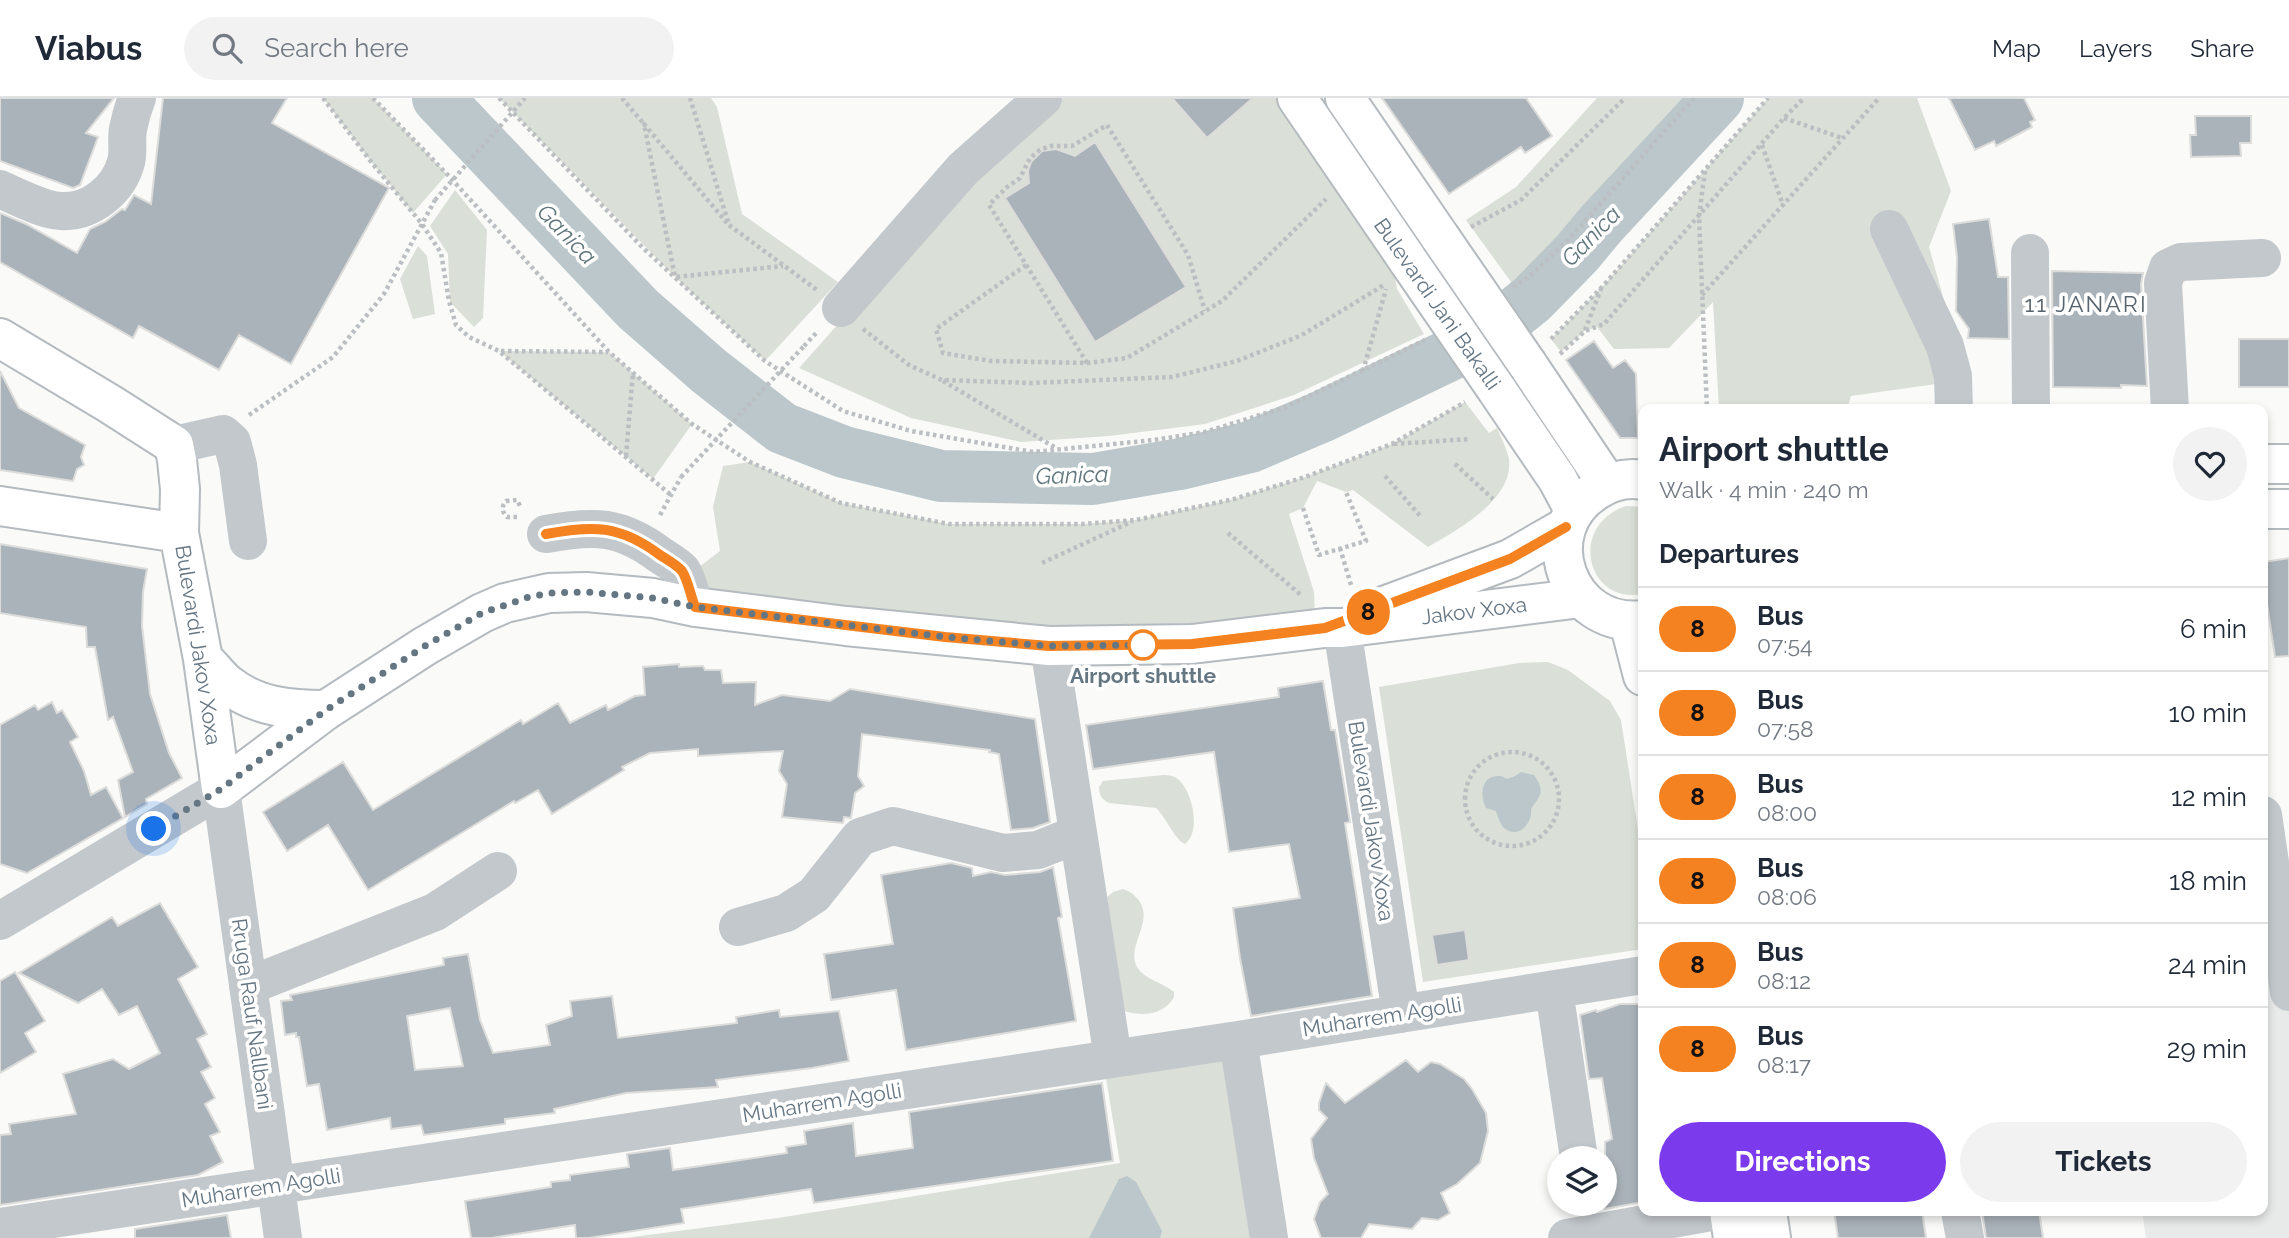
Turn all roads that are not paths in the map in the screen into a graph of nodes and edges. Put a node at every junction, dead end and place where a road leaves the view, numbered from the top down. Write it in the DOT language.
graph roads {
  1 [pos="137,98"];
  2 [pos="1043,98"];
  3 [pos="1345,98"];
  4 [pos="1302,100"];
  5 [pos="0,189"];
  6 [pos="1889,229"];
  7 [pos="2030,253"];
  8 [pos="2262,258"];
  9 [pos="841,308"];
  10 [pos="0,338"];
  11 [pos="1954,404"];
  12 [pos="2031,404"];
  13 [pos="2171,404"];
  14 [pos="174,445"];
  15 [pos="2268,464"];
  16 [pos="2289,464"];
  17 [pos="1625,482"];
  18 [pos="0,506"];
  19 [pos="2268,509"];
  20 [pos="2289,509"];
  21 [pos="1570,519"];
  22 [pos="535,523"];
  23 [pos="179,533"];
  24 [pos="248,541"];
  25 [pos="1581,598"];
  26 [pos="695,607"];
  27 [pos="1636,621"];
  28 [pos="1334,628"];
  29 [pos="1049,646"];
  30 [pos="203,659"];
  31 [pos="326,710"];
  32 [pos="221,789"];
  33 [pos="1077,834"];
  34 [pos="2268,861"];
  35 [pos="498,871"];
  36 [pos="0,921"];
  37 [pos="738,927"];
  38 [pos="1638,976"];
  39 [pos="248,986"];
  40 [pos="1554,990"];
  41 [pos="2289,992"];
  42 [pos="1401,1014"];
  43 [pos="1238,1040"];
  44 [pos="1113,1058"];
  45 [pos="1577,1146"];
  46 [pos="276,1186"];
  47 [pos="1678,1216"];
  48 [pos="1730,1216"];
  49 [pos="1768,1216"];
  50 [pos="1961,1216"];
  51 [pos="0,1227"];
  52 [pos="1584,1228"];
  53 [pos="284,1238"];
  54 [pos="1269,1238"];
  55 [pos="1733,1238"];
  56 [pos="1771,1238"];
  57 [pos="1965,1238"];
  1 -- 5 [label="street"];
  2 -- 9 [label="street"];
  3 -- 17 [label="main road, Bulevardi Jani Bakalli, bridge"];
  4 -- 21 [label="main road, Bulevardi Jani Bakalli, bridge"];
  6 -- 11 [label="street"];
  7 -- 12 [label="street"];
  8 -- 13 [label="street"];
  10 -- 14 [label="main road"];
  14 -- 23 [label="main road, Bulevardi Jakov Xoxa"];
  14 -- 24 [label="street"];
  15 -- 16 [label="main road"];
  17 -- 21 [label="main road, Jakov Xoxa"];
  18 -- 23 [label="main road"];
  19 -- 20 [label="main road"];
  21 -- 25 [label="main road"];
  21 -- 28 [label="main road, Jakov Xoxa"];
  22 -- 26 [label="street"];
  23 -- 30 [label="main road, Bulevardi Jakov Xoxa"];
  25 -- 27 [label="main road"];
  25 -- 28 [label="main road, Jakov Xoxa"];
  26 -- 29 [label="main road, Jakov Xoxa"];
  26 -- 31 [label="main road, Jakov Xoxa"];
  28 -- 29 [label="main road, Jakov Xoxa"];
  28 -- 42 [label="street, Bulevardi Jakov Xoxa"];
  29 -- 33 [label="street"];
  30 -- 31 [label="main road"];
  30 -- 32 [label="main road, Bulevardi Jakov Xoxa"];
  31 -- 32 [label="main road"];
  32 -- 36 [label="street"];
  32 -- 39 [label="street, Rruga Rauf Nallbani"];
  33 -- 37 [label="street"];
  33 -- 44 [label="street"];
  34 -- 41 [label="street"];
  35 -- 39 [label="street"];
  38 -- 40 [label="street, Muharrem Agolli"];
  39 -- 46 [label="street, Rruga Rauf Nallbani"];
  40 -- 42 [label="street, Muharrem Agolli"];
  40 -- 45 [label="street"];
  42 -- 43 [label="street, Muharrem Agolli"];
  43 -- 44 [label="street, Muharrem Agolli"];
  43 -- 54 [label="street"];
  44 -- 46 [label="street, Muharrem Agolli"];
  46 -- 51 [label="street, Muharrem Agolli"];
  46 -- 53 [label="street, Rruga Rauf Nallbani"];
  47 -- 52 [label="street"];
  48 -- 55 [label="main road"];
  49 -- 56 [label="main road"];
  50 -- 57 [label="street"];
}
